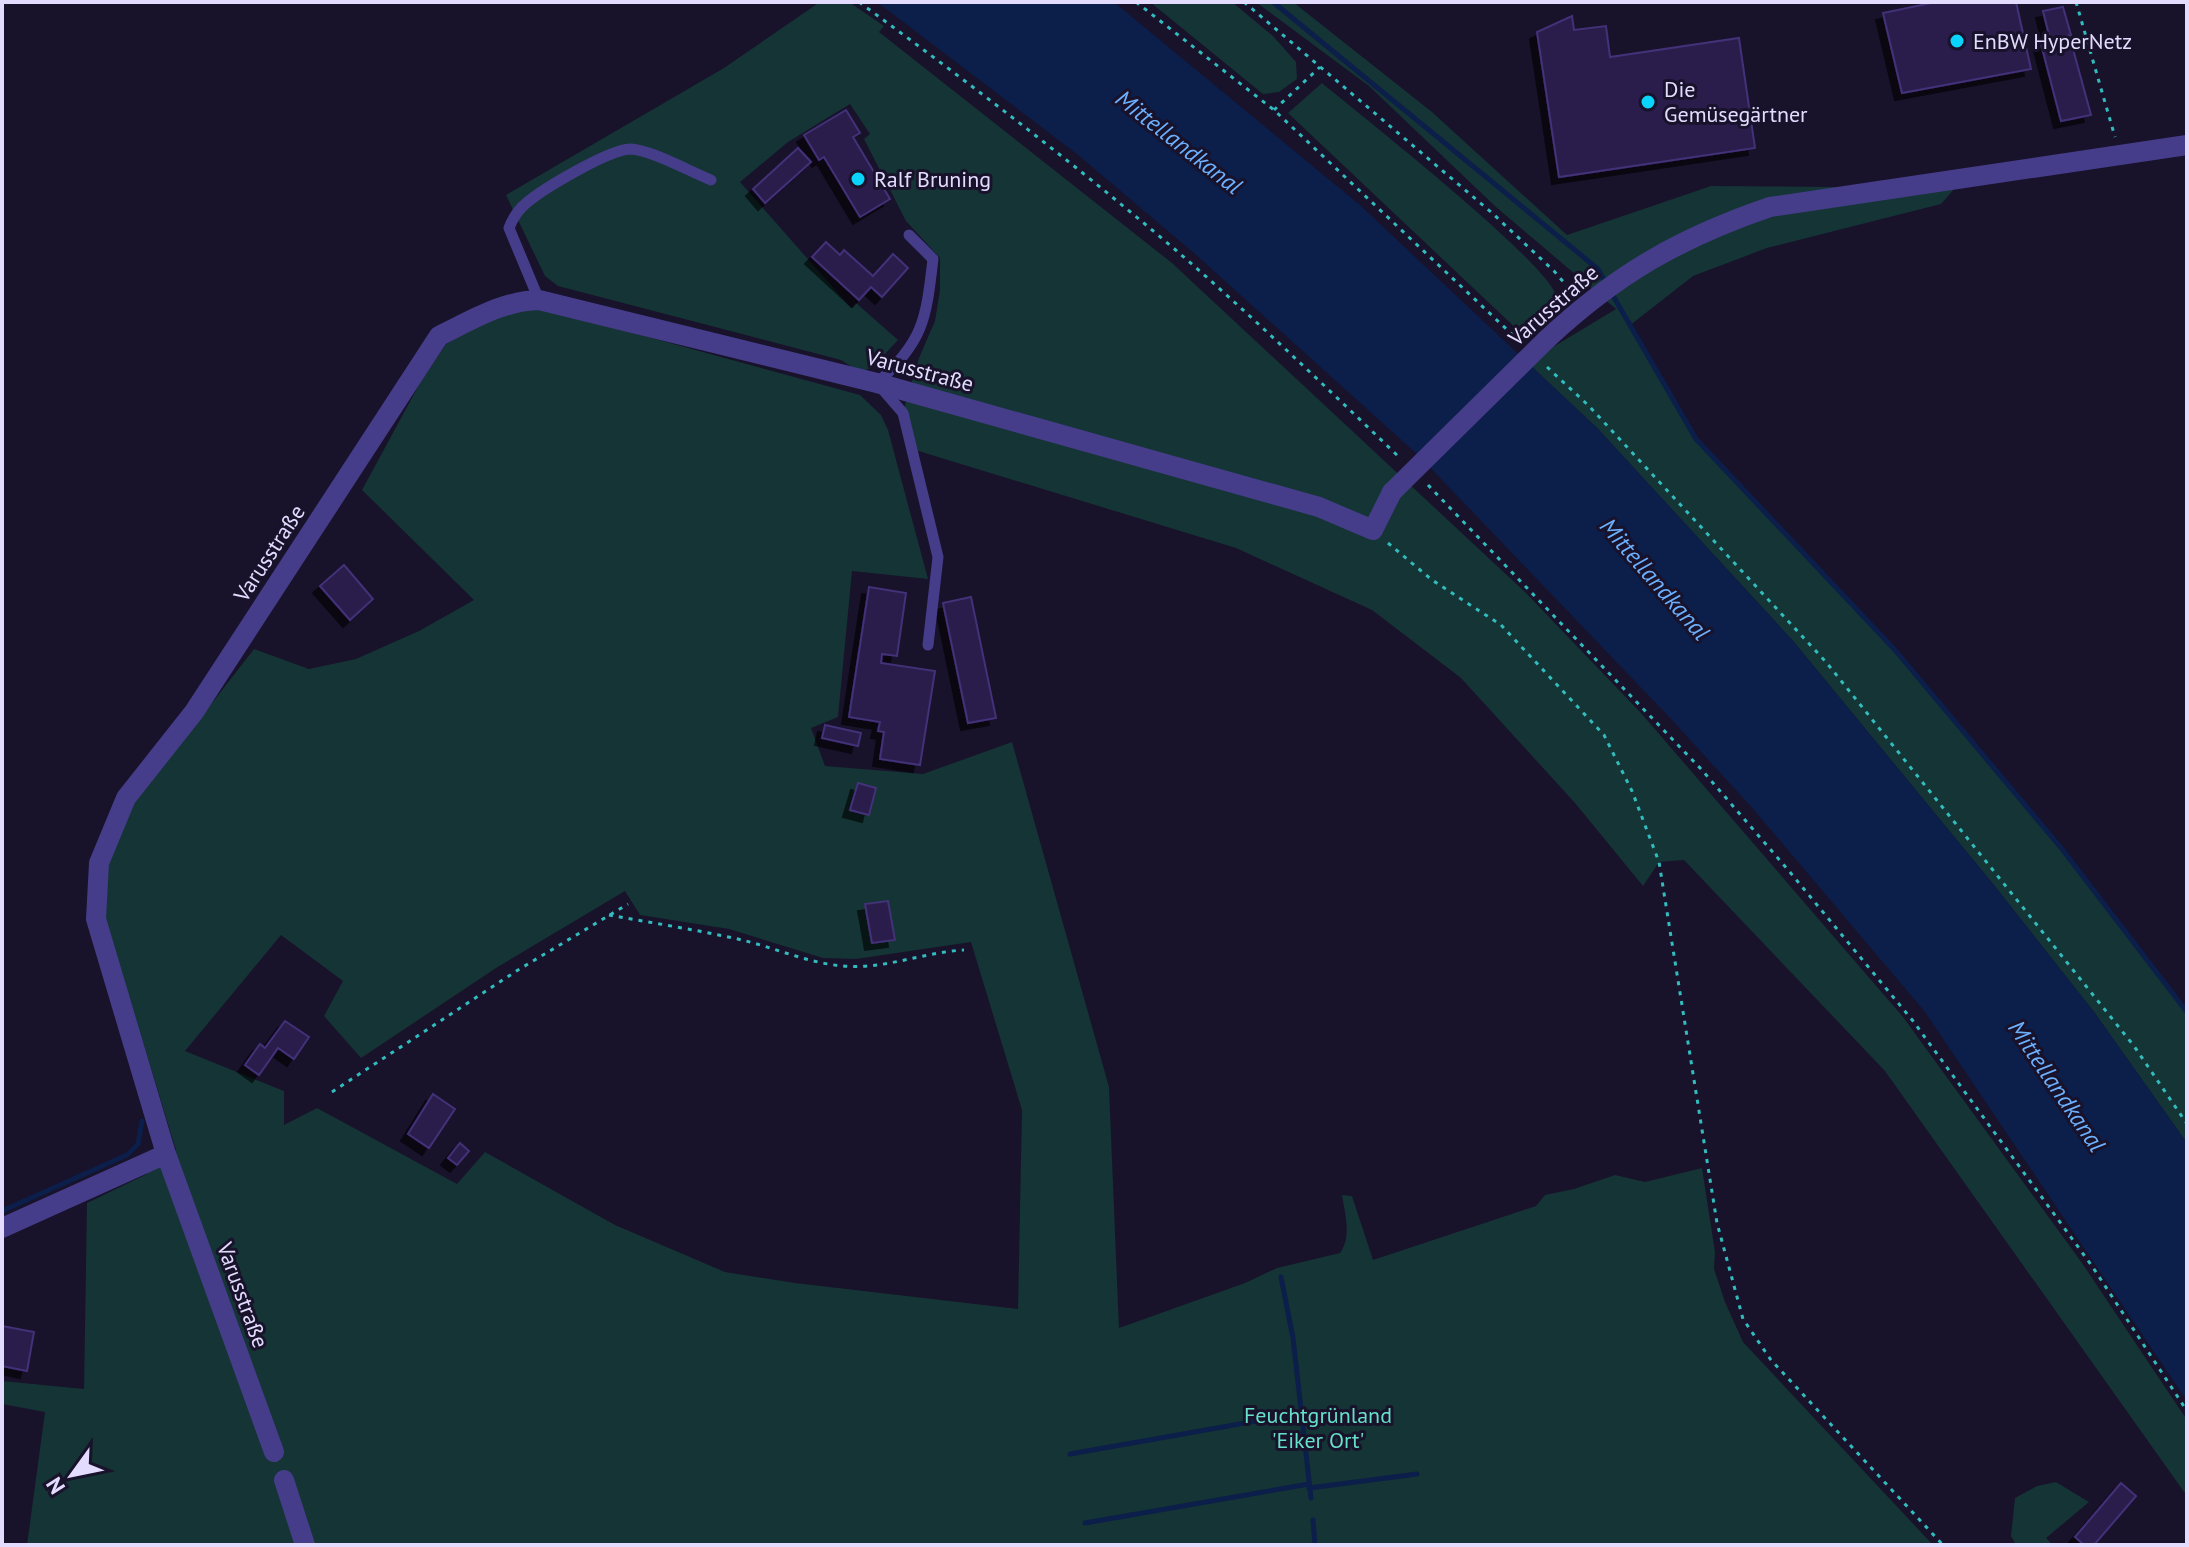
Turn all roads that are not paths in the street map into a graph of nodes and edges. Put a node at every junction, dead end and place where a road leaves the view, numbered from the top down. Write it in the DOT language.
graph roads {
  1 [pos="2187,145"];
  2 [pos="711,180"];
  3 [pos="909,235"];
  4 [pos="539,300"];
  5 [pos="877,383"];
  6 [pos="928,645"];
  7 [pos="166,1154"];
  8 [pos="2,1228"];
  9 [pos="274,1452"];
  10 [pos="284,1480"];
  11 [pos="305,1545"];
  1 -- 5 [label="street, Varusstraße, bridge"];
  2 -- 4 [label="lane"];
  3 -- 5 [label="lane"];
  4 -- 5 [label="street, Varusstraße"];
  4 -- 7 [label="street, Varusstraße"];
  5 -- 6 [label="lane"];
  7 -- 8 [label="street"];
  7 -- 9 [label="street, Varusstraße"];
  10 -- 11 [label="street"];
}
